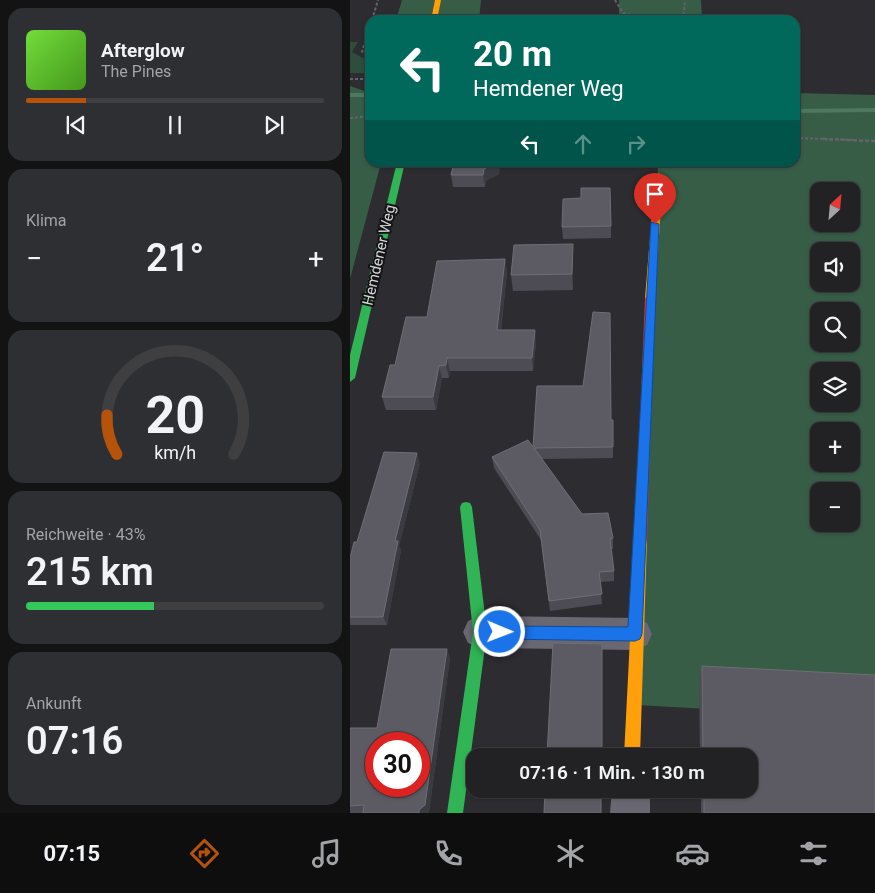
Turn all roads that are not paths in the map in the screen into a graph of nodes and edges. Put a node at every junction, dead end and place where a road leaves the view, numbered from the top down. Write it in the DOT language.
graph roads {
  1 [pos="438,0"];
  2 [pos="435,15"];
  3 [pos="400,167"];
  4 [pos="659,176"];
  5 [pos="350,378"];
  6 [pos="466,507"];
  7 [pos="480,632"];
  8 [pos="635,634"];
  9 [pos="632,748"];
  10 [pos="630,798"];
  11 [pos="455,813"];
  12 [pos="630,813"];
  1 -- 2 [label="street"];
  3 -- 5 [label="street, Hemdener Weg"];
  4 -- 8 [label="street"];
  6 -- 7 [label="street"];
  7 -- 8 [label="street"];
  7 -- 11 [label="street"];
  8 -- 9 [label="street"];
  10 -- 12 [label="street"];
}
